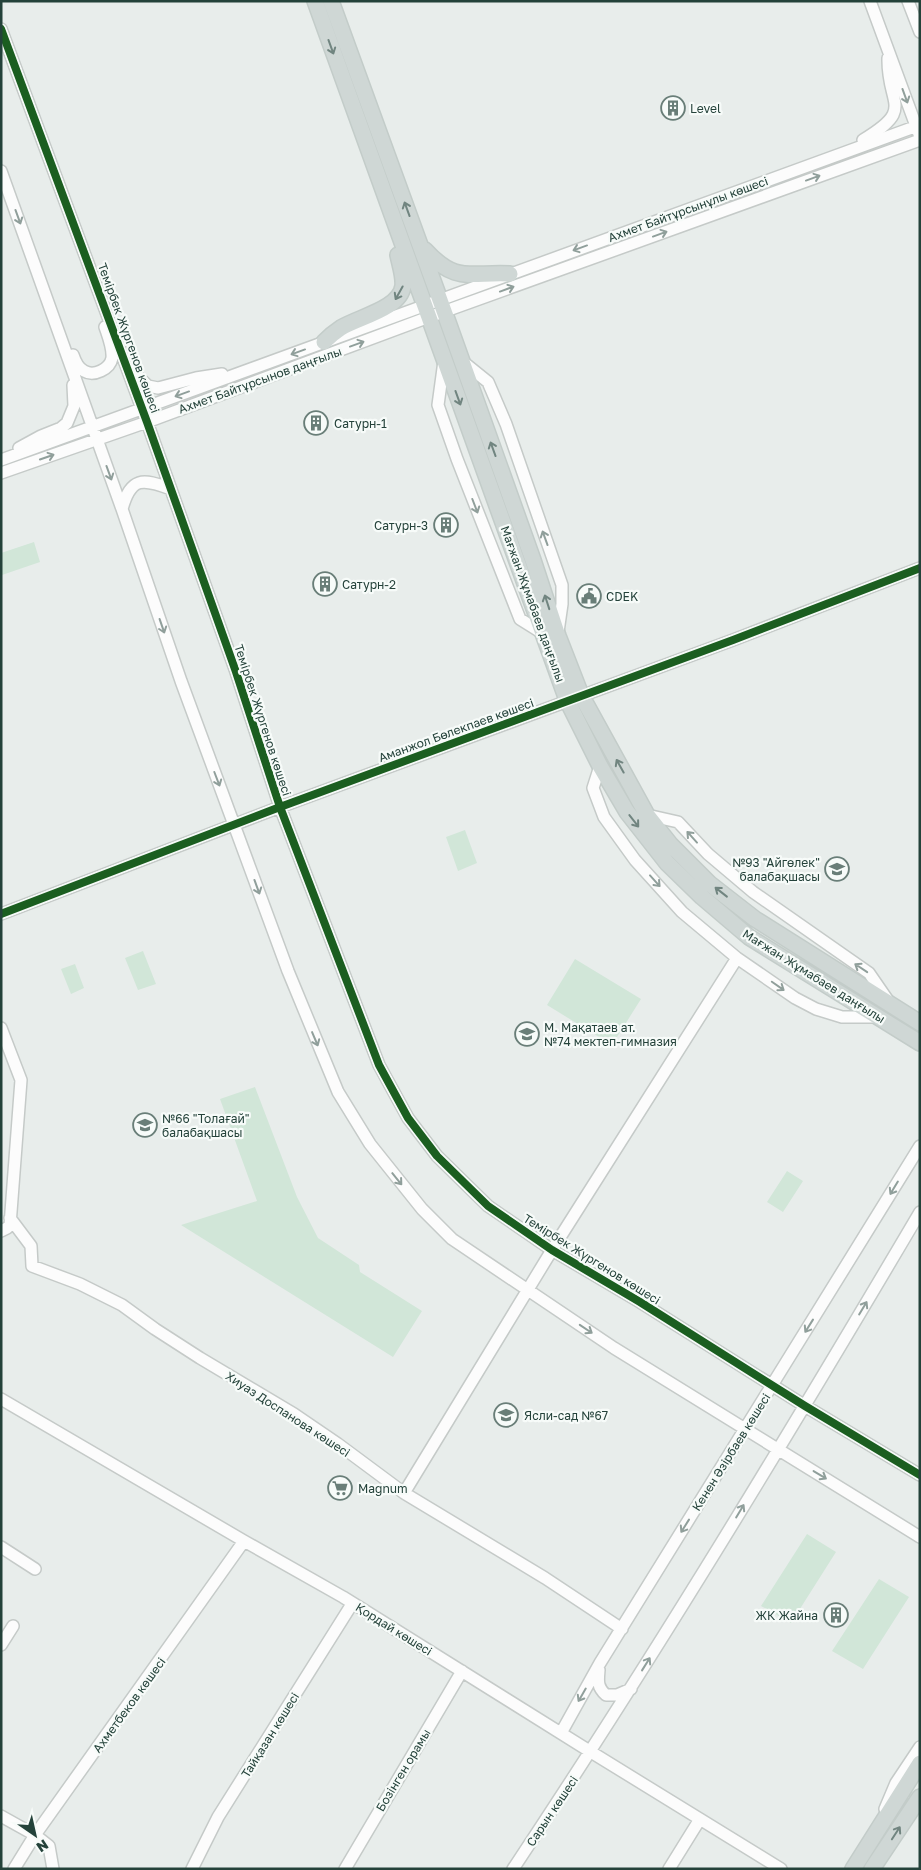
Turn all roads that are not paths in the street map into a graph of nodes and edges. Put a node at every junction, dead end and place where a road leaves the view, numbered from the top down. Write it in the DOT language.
graph roads {
  1 [pos="315,1"];
  2 [pos="331,1"];
  3 [pos="870,1"];
  4 [pos="908,1"];
  5 [pos="1,29"];
  6 [pos="920,32"];
  7 [pos="888,49"];
  8 [pos="919,132"];
  9 [pos="840,154"];
  10 [pos="1,172"];
  11 [pos="391,212"];
  12 [pos="419,243"];
  13 [pos="510,274"];
  14 [pos="94,275"];
  15 [pos="44,288"];
  16 [pos="457,293"];
  17 [pos="442,305"];
  18 [pos="461,305"];
  19 [pos="427,311"];
  20 [pos="324,342"];
  21 [pos="445,360"];
  22 [pos="460,360"];
  23 [pos="126,364"];
  24 [pos="73,370"];
  25 [pos="244,372"];
  26 [pos="142,408"];
  27 [pos="148,422"];
  28 [pos="92,427"];
  29 [pos="97,439"];
  30 [pos="1,459"];
  31 [pos="1,473"];
  32 [pos="171,489"];
  33 [pos="122,510"];
  34 [pos="920,568"];
  35 [pos="551,635"];
  36 [pos="574,698"];
  37 [pos="600,766"];
  38 [pos="280,807"];
  39 [pos="647,814"];
  40 [pos="235,825"];
  41 [pos="1,914"];
  42 [pos="737,958"];
  43 [pos="892,1005"];
  44 [pos="879,1017"];
  45 [pos="920,1023"];
  46 [pos="1,1028"];
  47 [pos="917,1043"];
  48 [pos="918,1149"];
  49 [pos="920,1212"];
  50 [pos="10,1218"];
  51 [pos="1,1231"];
  52 [pos="552,1250"];
  53 [pos="528,1290"];
  54 [pos="772,1386"];
  55 [pos="1,1399"];
  56 [pos="805,1406"];
  57 [pos="746,1428"];
  58 [pos="778,1449"];
  59 [pos="920,1475"];
  60 [pos="404,1493"];
  61 [pos="920,1537"];
  62 [pos="244,1541"];
  63 [pos="1,1547"];
  64 [pos="35,1569"];
  65 [pos="352,1604"];
  66 [pos="13,1626"];
  67 [pos="622,1629"];
  68 [pos="1,1645"];
  69 [pos="600,1664"];
  70 [pos="462,1671"];
  71 [pos="632,1688"];
  72 [pos="560,1733"];
  73 [pos="920,1747"];
  74 [pos="591,1752"];
  75 [pos="920,1763"];
  76 [pos="920,1797"];
  77 [pos="1,1816"];
  78 [pos="700,1819"];
  79 [pos="875,1834"];
  80 [pos="35,1835"];
  81 [pos="14,1869"];
  82 [pos="53,1869"];
  83 [pos="192,1869"];
  84 [pos="345,1869"];
  85 [pos="514,1869"];
  86 [pos="669,1869"];
  87 [pos="781,1869"];
  88 [pos="853,1869"];
  89 [pos="872,1869"];
  1 -- 11 [label="main road, Мағжан Жұмабаев даңғылы, one-way"];
  12 -- 2 [label="main road, Мағжан Жұмабаев даңғылы, one-way"];
  3 -- 7 [label="street"];
  4 -- 6 [label="street"];
  5 -- 14 [label="street, Темірбек Жүргенов көшесі"];
  7 -- 8 [label="street, one-way"];
  7 -- 9 [label="street"];
  8 -- 9 [label="street, Ахмет Байтұрсынұлы көшесі"];
  18 -- 8 [label="street, Ахмет Байтұрсынұлы көшесі, one-way"];
  9 -- 13 [label="street, Ахмет Байтұрсынұлы көшесі, one-way"];
  10 -- 15 [label="street, one-way"];
  11 -- 19 [label="main road, Мағжан Жұмабаев даңғылы"];
  11 -- 20 [label="main road, one-way"];
  12 -- 13 [label="main road"];
  12 -- 17 [label="main road, Мағжан Жұмабаев даңғылы"];
  13 -- 16 [label="street, Ахмет Байтұрсынұлы көшесі"];
  14 -- 15 [label="street"];
  14 -- 23 [label="street, Темірбек Жүргенов көшесі"];
  15 -- 24 [label="street"];
  16 -- 17 [label="street, Ахмет Байтұрсынов даңғылы"];
  17 -- 18 [label="street, Ахмет Байтұрсынов даңғылы"];
  17 -- 19 [label="street, Ахмет Байтұрсынов даңғылы"];
  17 -- 22 [label="main road, Мағжан Жұмабаев даңғылы"];
  19 -- 20 [label="street, Ахмет Байтұрсынов даңғылы"];
  19 -- 21 [label="main road, Мағжан Жұмабаев даңғылы"];
  27 -- 19 [label="street, Ахмет Байтұрсынов даңғылы, one-way"];
  20 -- 25 [label="street, Ахмет Байтұрсынов даңғылы, one-way"];
  21 -- 35 [label="main road, Мағжан Жұмабаев даңғылы, one-way"];
  21 -- 35 [label="street, one-way"];
  35 -- 22 [label="main road, Мағжан Жұмабаев даңғылы, one-way"];
  35 -- 22 [label="street, one-way"];
  23 -- 25 [label="street"];
  23 -- 26 [label="street, Темірбек Жүргенов көшесі"];
  24 -- 28 [label="street"];
  24 -- 30 [label="street"];
  25 -- 26 [label="street, Ахмет Байтұрсынов даңғылы, one-way"];
  26 -- 27 [label="street, Темірбек Жүргенов көшесі"];
  26 -- 28 [label="street, Ахмет Байтұрсынов даңғылы"];
  27 -- 29 [label="street, Ахмет Байтұрсынов даңғылы"];
  27 -- 32 [label="street, Темірбек Жүргенов көшесі"];
  28 -- 29 [label="street"];
  28 -- 30 [label="street, Ахмет Байтұрсынов даңғылы"];
  31 -- 29 [label="street, Ахмет Байтұрсынов даңғылы, one-way"];
  29 -- 33 [label="street, one-way"];
  32 -- 33 [label="street"];
  32 -- 38 [label="street, Темірбек Жүргенов көшесі"];
  33 -- 40 [label="street, one-way"];
  34 -- 36 [label="street, Аманжол Бөлекпаев көшесі"];
  35 -- 36 [label="main road, Мағжан Жұмабаев даңғылы"];
  36 -- 37 [label="main road, Мағжан Жұмабаев даңғылы"];
  36 -- 38 [label="street, Аманжол Бөлекпаев көшесі"];
  39 -- 36 [label="main road, Мағжан Жұмабаев даңғылы, one-way"];
  37 -- 42 [label="street, one-way"];
  37 -- 44 [label="main road, Мағжан Жұмабаев даңғылы, one-way"];
  38 -- 40 [label="street, Аманжол Бөлекпаев көшесі"];
  38 -- 52 [label="street, Темірбек Жүргенов көшесі"];
  43 -- 39 [label="main road, Мағжан Жұмабаев даңғылы, one-way"];
  43 -- 39 [label="street, one-way"];
  40 -- 41 [label="street, Аманжол Бөлекпаев көшесі"];
  40 -- 53 [label="street, one-way"];
  42 -- 44 [label="street, one-way"];
  42 -- 52 [label="street"];
  43 -- 45 [label="main road, Мағжан Жұмабаев даңғылы"];
  44 -- 47 [label="main road, Мағжан Жұмабаев даңғылы"];
  46 -- 50 [label="street"];
  48 -- 54 [label="street, Кенен Әзірбаев көшесі, one-way"];
  56 -- 49 [label="street, one-way"];
  50 -- 51 [label="street"];
  50 -- 60 [label="street, Хиуаз Доспанова көшесі"];
  52 -- 53 [label="street"];
  52 -- 54 [label="street, Темірбек Жүргенов көшесі"];
  53 -- 57 [label="street, one-way"];
  53 -- 60 [label="street"];
  54 -- 56 [label="street, Темірбек Жүргенов көшесі"];
  54 -- 57 [label="street, Кенен Әзірбаев көшесі"];
  55 -- 62 [label="street, Қордай көшесі"];
  56 -- 58 [label="street"];
  56 -- 59 [label="street, Темірбек Жүргенов көшесі"];
  57 -- 58 [label="street"];
  57 -- 67 [label="street, Кенен Әзірбаев көшесі, one-way"];
  58 -- 61 [label="street, one-way"];
  71 -- 58 [label="street, one-way"];
  60 -- 67 [label="street, Хиуаз Доспанова көшесі"];
  62 -- 65 [label="street, Қордай көшесі"];
  62 -- 80 [label="street, Ахметбеков көшесі"];
  63 -- 64 [label="street"];
  65 -- 70 [label="street, Қордай көшесі"];
  65 -- 83 [label="street, Тайқазан көшесі"];
  66 -- 68 [label="street"];
  67 -- 69 [label="street, Кенен Әзірбаев көшесі"];
  69 -- 71 [label="street"];
  69 -- 72 [label="street, Кенен Әзірбаев көшесі, one-way"];
  70 -- 72 [label="street, Қордай көшесі"];
  70 -- 84 [label="street, Бозінген орамы"];
  71 -- 74 [label="street"];
  72 -- 74 [label="street, Қордай көшесі"];
  73 -- 79 [label="street"];
  74 -- 78 [label="street, Қордай көшесі"];
  74 -- 85 [label="street, Сарын көшесі"];
  75 -- 79 [label="main road"];
  89 -- 76 [label="main road, one-way"];
  77 -- 80 [label="street"];
  78 -- 86 [label="street"];
  78 -- 87 [label="street, Қордай көшесі"];
  79 -- 88 [label="main road"];
  80 -- 81 [label="street, Ахметбеков көшесі"];
  80 -- 82 [label="street"];
}
